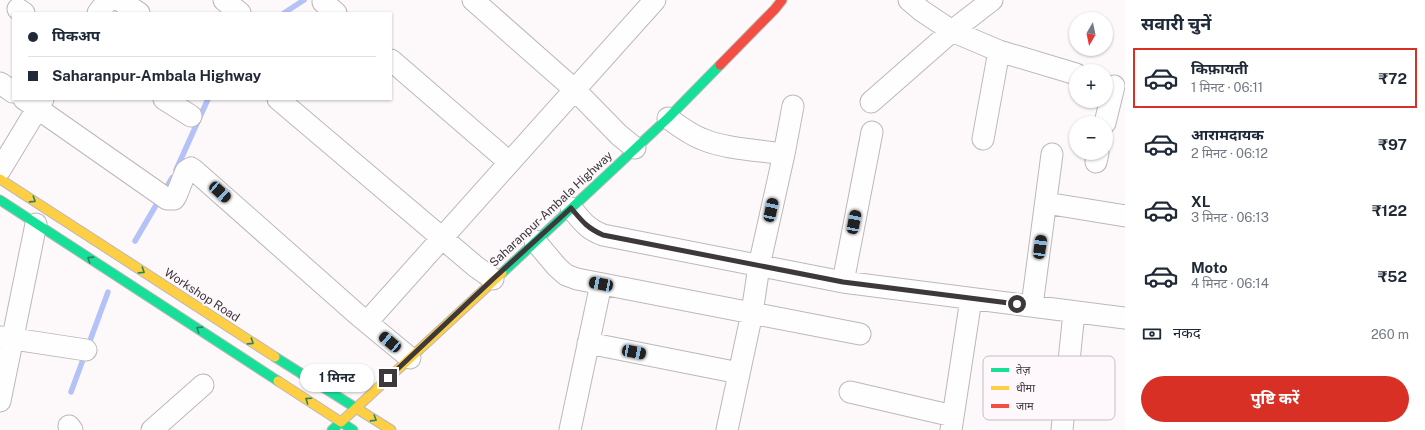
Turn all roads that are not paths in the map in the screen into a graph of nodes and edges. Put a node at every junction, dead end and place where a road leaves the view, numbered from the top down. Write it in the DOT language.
graph roads {
  1 [pos="108,0"];
  2 [pos="119,0"];
  3 [pos="224,0"];
  4 [pos="473,0"];
  5 [pos="782,0"];
  6 [pos="909,0"];
  7 [pos="992,0"];
  8 [pos="645,3"];
  9 [pos="99,12"];
  10 [pos="137,12"];
  11 [pos="239,12"];
  12 [pos="952,31"];
  13 [pos="999,51"];
  14 [pos="392,61"];
  15 [pos="1069,72"];
  16 [pos="0,83"];
  17 [pos="1115,86"];
  18 [pos="575,90"];
  19 [pos="12,91"];
  20 [pos="166,100"];
  21 [pos="279,100"];
  22 [pos="35,102"];
  23 [pos="871,102"];
  24 [pos="792,106"];
  25 [pos="191,116"];
  26 [pos="1108,116"];
  27 [pos="668,118"];
  28 [pos="872,132"];
  29 [pos="983,138"];
  30 [pos="634,148"];
  31 [pos="784,154"];
  32 [pos="1052,154"];
  33 [pos="509,162"];
  34 [pos="0,170"];
  35 [pos="0,179"];
  36 [pos="0,200"];
  37 [pos="1046,203"];
  38 [pos="571,208"];
  39 [pos="1125,216"];
  40 [pos="36,224"];
  41 [pos="442,238"];
  42 [pos="535,241"];
  43 [pos="759,266"];
  44 [pos="493,279"];
  45 [pos="843,282"];
  46 [pos="601,284"];
  47 [pos="971,299"];
  48 [pos="1032,306"];
  49 [pos="1074,312"];
  50 [pos="752,313"];
  51 [pos="1125,318"];
  52 [pos="367,322"];
  53 [pos="860,334"];
  54 [pos="6,338"];
  55 [pos="588,343"];
  56 [pos="86,350"];
  57 [pos="1070,356"];
  58 [pos="410,358"];
  59 [pos="739,373"];
  60 [pos="204,384"];
  61 [pos="850,392"];
  62 [pos="0,401"];
  63 [pos="356,408"];
  64 [pos="1063,420"];
  65 [pos="341,422"];
  66 [pos="952,423"];
  67 [pos="152,430"];
  68 [pos="332,430"];
  69 [pos="353,430"];
  70 [pos="391,430"];
  71 [pos="570,430"];
  72 [pos="727,430"];
  73 [pos="1062,430"];
  1 -- 9 [label="street"];
  2 -- 10 [label="street"];
  3 -- 11 [label="street"];
  4 -- 18 [label="street"];
  5 -- 27 [label="main road, Saharanpur-Ambala Highway"];
  6 -- 12 [label="street"];
  7 -- 12 [label="street"];
  8 -- 18 [label="street"];
  12 -- 13 [label="street"];
  12 -- 23 [label="street"];
  13 -- 15 [label="street"];
  13 -- 29 [label="street"];
  14 -- 33 [label="street"];
  16 -- 19 [label="street"];
  17 -- 26 [label="street"];
  18 -- 30 [label="street"];
  18 -- 33 [label="street"];
  20 -- 25 [label="street"];
  21 -- 41 [label="street"];
  22 -- 34 [label="street"];
  22 -- 52 [label="street"];
  24 -- 31 [label="street"];
  27 -- 30 [label="main road, Saharanpur-Ambala Highway"];
  27 -- 31 [label="street"];
  28 -- 45 [label="street"];
  30 -- 38 [label="main road, Saharanpur-Ambala Highway"];
  31 -- 43 [label="street"];
  32 -- 37 [label="street"];
  33 -- 41 [label="street"];
  35 -- 63 [label="main road, Workshop Road, one-way"];
  36 -- 40 [label="main road"];
  37 -- 39 [label="street"];
  37 -- 48 [label="street"];
  38 -- 42 [label="main road, Saharanpur-Ambala Highway"];
  38 -- 43 [label="street"];
  40 -- 54 [label="street"];
  65 -- 40 [label="main road, one-way"];
  41 -- 44 [label="street"];
  41 -- 52 [label="street"];
  42 -- 44 [label="main road, Saharanpur-Ambala Highway"];
  42 -- 46 [label="street"];
  43 -- 45 [label="street"];
  43 -- 50 [label="street"];
  44 -- 58 [label="main road, Saharanpur-Ambala Highway"];
  45 -- 47 [label="street"];
  46 -- 50 [label="street"];
  46 -- 55 [label="street"];
  47 -- 48 [label="street"];
  47 -- 66 [label="street"];
  48 -- 49 [label="street"];
  49 -- 51 [label="street"];
  49 -- 57 [label="street"];
  50 -- 53 [label="street"];
  50 -- 59 [label="street"];
  52 -- 58 [label="street"];
  54 -- 56 [label="street"];
  54 -- 62 [label="street"];
  55 -- 59 [label="street"];
  55 -- 71 [label="street"];
  58 -- 63 [label="main road, Saharanpur-Ambala Highway"];
  59 -- 72 [label="street"];
  60 -- 67 [label="street"];
  61 -- 66 [label="street"];
  63 -- 65 [label="main road, Saharanpur-Ambala Highway"];
  63 -- 70 [label="main road, Workshop Road, one-way"];
  64 -- 73 [label="street"];
  65 -- 68 [label="main road, Saharanpur-Ambala Highway"];
  65 -- 69 [label="main road"];
}
